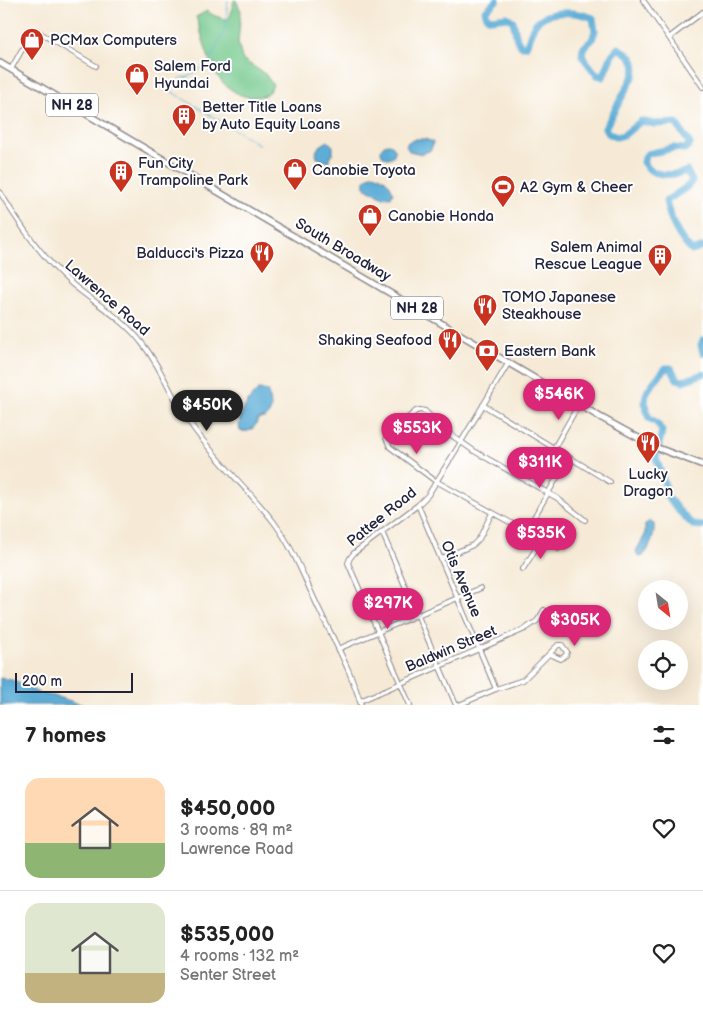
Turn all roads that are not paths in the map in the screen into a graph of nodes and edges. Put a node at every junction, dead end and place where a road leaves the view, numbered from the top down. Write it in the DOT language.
graph roads {
  1 [pos="643,0"];
  2 [pos="703,12"];
  3 [pos="670,37"];
  4 [pos="0,63"];
  5 [pos="96,66"];
  6 [pos="11,69"];
  7 [pos="703,87"];
  8 [pos="0,192"];
  9 [pos="509,362"];
  10 [pos="579,404"];
  11 [pos="483,405"];
  12 [pos="461,442"];
  13 [pos="554,448"];
  14 [pos="569,457"];
  15 [pos="703,465"];
  16 [pos="437,482"];
  17 [pos="610,482"];
  18 [pos="548,494"];
  19 [pos="418,505"];
  20 [pos="492,512"];
  21 [pos="585,520"];
  22 [pos="526,531"];
  23 [pos="382,532"];
  24 [pos="542,539"];
  25 [pos="558,549"];
  26 [pos="441,559"];
  27 [pos="523,569"];
  28 [pos="481,588"];
  29 [pos="457,598"];
  30 [pos="544,610"];
  31 [pos="417,615"];
  32 [pos="378,632"];
  33 [pos="338,649"];
  34 [pos="479,650"];
  35 [pos="550,654"];
  36 [pos="440,666"];
  37 [pos="400,683"];
  38 [pos="496,689"];
  39 [pos="360,703"];
  40 [pos="410,705"];
  41 [pos="457,705"];
  1 -- 3 [label="street"];
  2 -- 3 [label="street"];
  3 -- 7 [label="street"];
  4 -- 6 [label="main road, South Broadway / NH 28"];
  5 -- 6 [label="street"];
  6 -- 9 [label="main road, South Broadway / NH 28"];
  8 -- 33 [label="street, Lawrence Road"];
  9 -- 10 [label="main road, South Broadway / NH 28"];
  9 -- 11 [label="street, Pattee Road"];
  10 -- 13 [label="street"];
  10 -- 15 [label="main road, South Broadway / NH 28"];
  11 -- 12 [label="street, Pattee Road"];
  11 -- 13 [label="street"];
  12 -- 16 [label="street, Pattee Road"];
  12 -- 16 [label="street"];
  12 -- 18 [label="street"];
  13 -- 14 [label="street"];
  14 -- 17 [label="street"];
  14 -- 18 [label="street"];
  16 -- 19 [label="street, Pattee Road"];
  16 -- 20 [label="street"];
  18 -- 21 [label="street"];
  18 -- 22 [label="street"];
  19 -- 23 [label="street, Pattee Road"];
  19 -- 26 [label="street, Otis Avenue"];
  20 -- 22 [label="street"];
  20 -- 26 [label="street"];
  22 -- 24 [label="street"];
  23 -- 31 [label="street"];
  23 -- 32 [label="street, Pattee Road"];
  24 -- 25 [label="street"];
  24 -- 27 [label="street"];
  26 -- 29 [label="street, Otis Avenue"];
  28 -- 29 [label="street"];
  29 -- 31 [label="street"];
  29 -- 34 [label="street, Otis Avenue"];
  30 -- 34 [label="street, Baldwin Street"];
  31 -- 32 [label="street"];
  31 -- 36 [label="street"];
  32 -- 33 [label="street"];
  32 -- 37 [label="street"];
  33 -- 39 [label="street, Lawrence Road"];
  34 -- 36 [label="street, Baldwin Street"];
  34 -- 38 [label="street, Otis Avenue"];
  35 -- 35 [label="street"];
  35 -- 38 [label="street"];
  36 -- 37 [label="street, Baldwin Street"];
  36 -- 41 [label="street"];
  37 -- 39 [label="street, Baldwin Street"];
  37 -- 40 [label="street"];
  38 -- 41 [label="street"];
}
